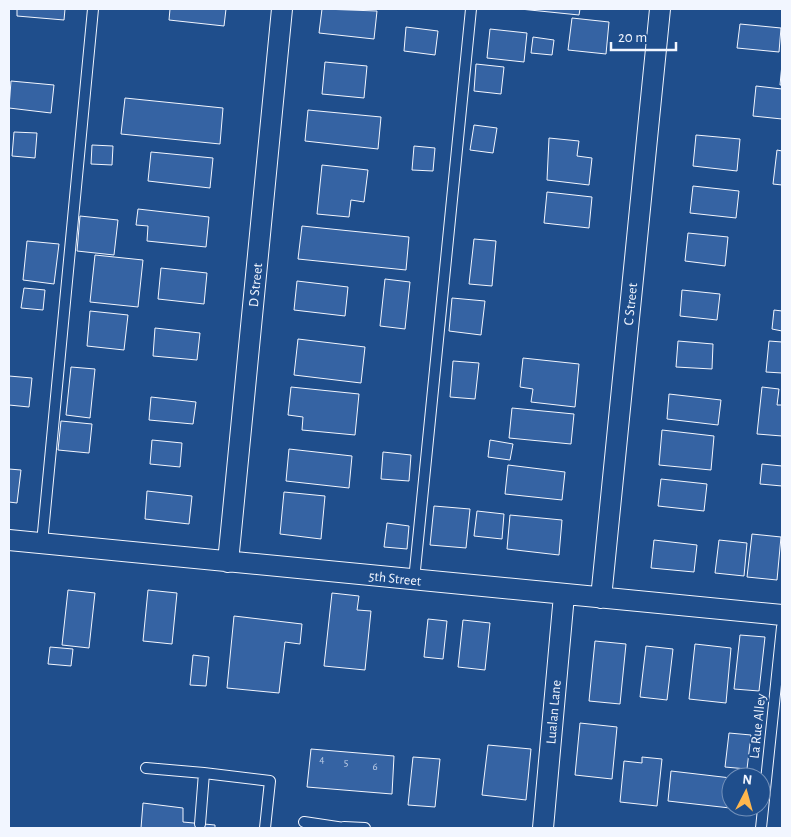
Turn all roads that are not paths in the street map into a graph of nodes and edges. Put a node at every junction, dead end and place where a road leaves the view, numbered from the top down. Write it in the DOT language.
graph roads {
  1 [pos="93,9"];
  2 [pos="282,9"];
  3 [pos="472,9"];
  4 [pos="660,9"];
  5 [pos="9,540"];
  6 [pos="42,543"];
  7 [pos="228,562"];
  8 [pos="414,580"];
  9 [pos="564,595"];
  10 [pos="601,598"];
  11 [pos="782,615"];
  12 [pos="782,627"];
  13 [pos="146,768"];
  14 [pos="204,773"];
  15 [pos="304,822"];
  16 [pos="200,824"];
  17 [pos="265,828"];
  18 [pos="344,828"];
  19 [pos="365,828"];
  20 [pos="542,828"];
  21 [pos="761,828"];
  1 -- 6 [label="lane"];
  2 -- 7 [label="street, D Street"];
  3 -- 8 [label="lane"];
  4 -- 10 [label="street, C Street"];
  5 -- 6 [label="street, 5th Street"];
  6 -- 7 [label="street, 5th Street"];
  7 -- 8 [label="street, 5th Street"];
  8 -- 9 [label="street, 5th Street"];
  9 -- 10 [label="street, 5th Street"];
  9 -- 20 [label="street, Lualan Lane"];
  10 -- 11 [label="street, 5th Street"];
  12 -- 21 [label="lane, La Rue Alley"];
  13 -- 14 [label="lane"];
  14 -- 16 [label="lane"];
  14 -- 17 [label="lane"];
  15 -- 18 [label="lane"];
  18 -- 19 [label="lane"];
}
